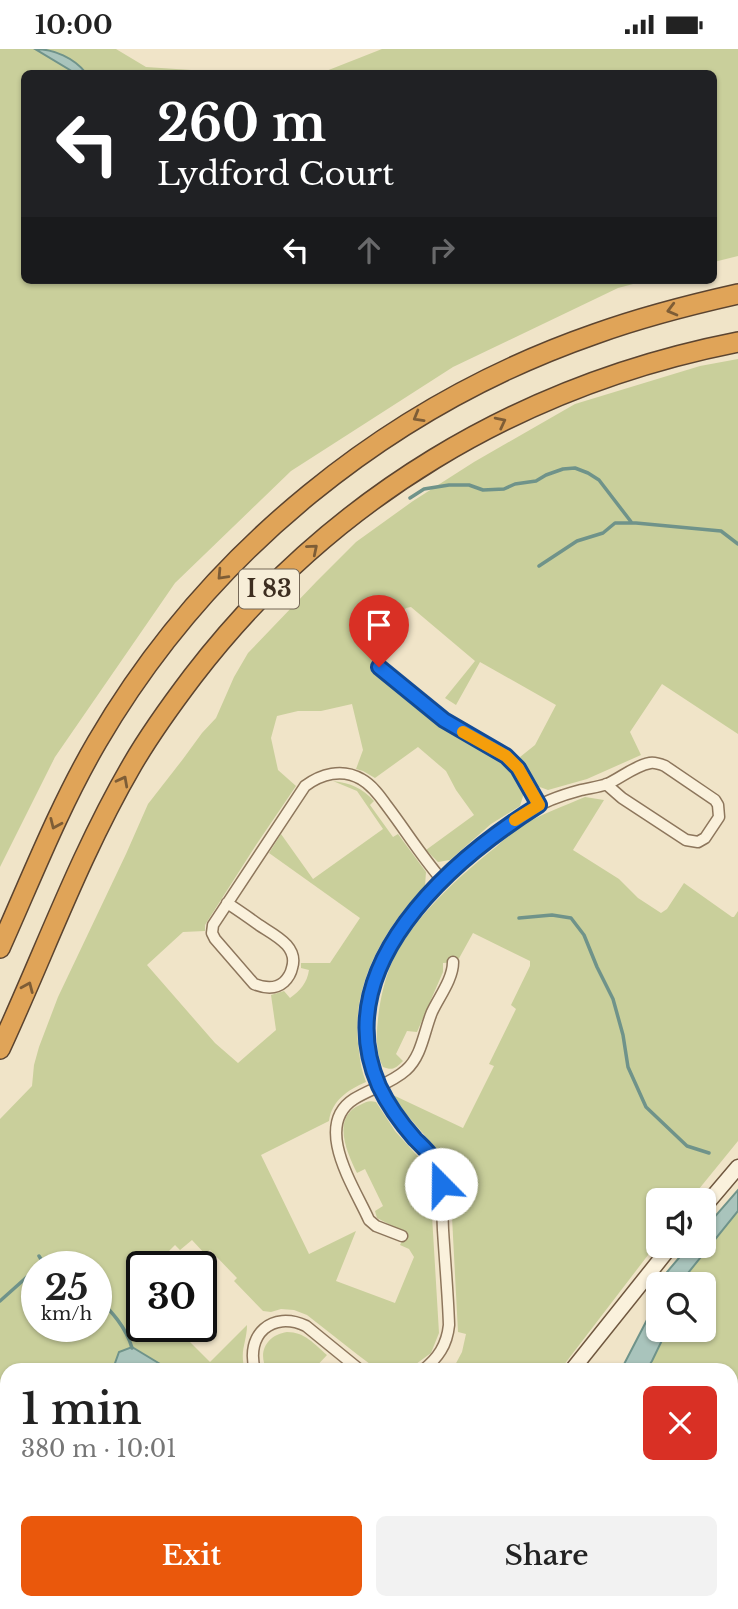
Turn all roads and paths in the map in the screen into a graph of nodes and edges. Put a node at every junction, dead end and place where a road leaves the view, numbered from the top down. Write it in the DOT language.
graph roads {
  1 [pos="738,294"];
  2 [pos="738,342"];
  3 [pos="379,667"];
  4 [pos="606,784"];
  5 [pos="539,805"];
  6 [pos="442,880"];
  7 [pos="227,903"];
  8 [pos="0,948"];
  9 [pos="453,962"];
  10 [pos="0,1049"];
  11 [pos="379,1085"];
  12 [pos="738,1167"];
  13 [pos="716,1193"];
  14 [pos="402,1236"];
  15 [pos="661,1258"];
  16 [pos="253,1363"];
  17 [pos="351,1363"];
  18 [pos="431,1363"];
  19 [pos="578,1363"];
  1 -- 8 [label="highway, I 83, one-way"];
  10 -- 2 [label="highway, I 83, one-way"];
  3 -- 5 [label="street"];
  4 -- 4 [label="street"];
  4 -- 5 [label="street"];
  5 -- 6 [label="street"];
  6 -- 7 [label="street"];
  6 -- 11 [label="street"];
  7 -- 7 [label="street"];
  9 -- 11 [label="street"];
  11 -- 14 [label="street"];
  11 -- 18 [label="street"];
  12 -- 13 [label="main road"];
  15 -- 19 [label="main road"];
  16 -- 17 [label="street"];
}
